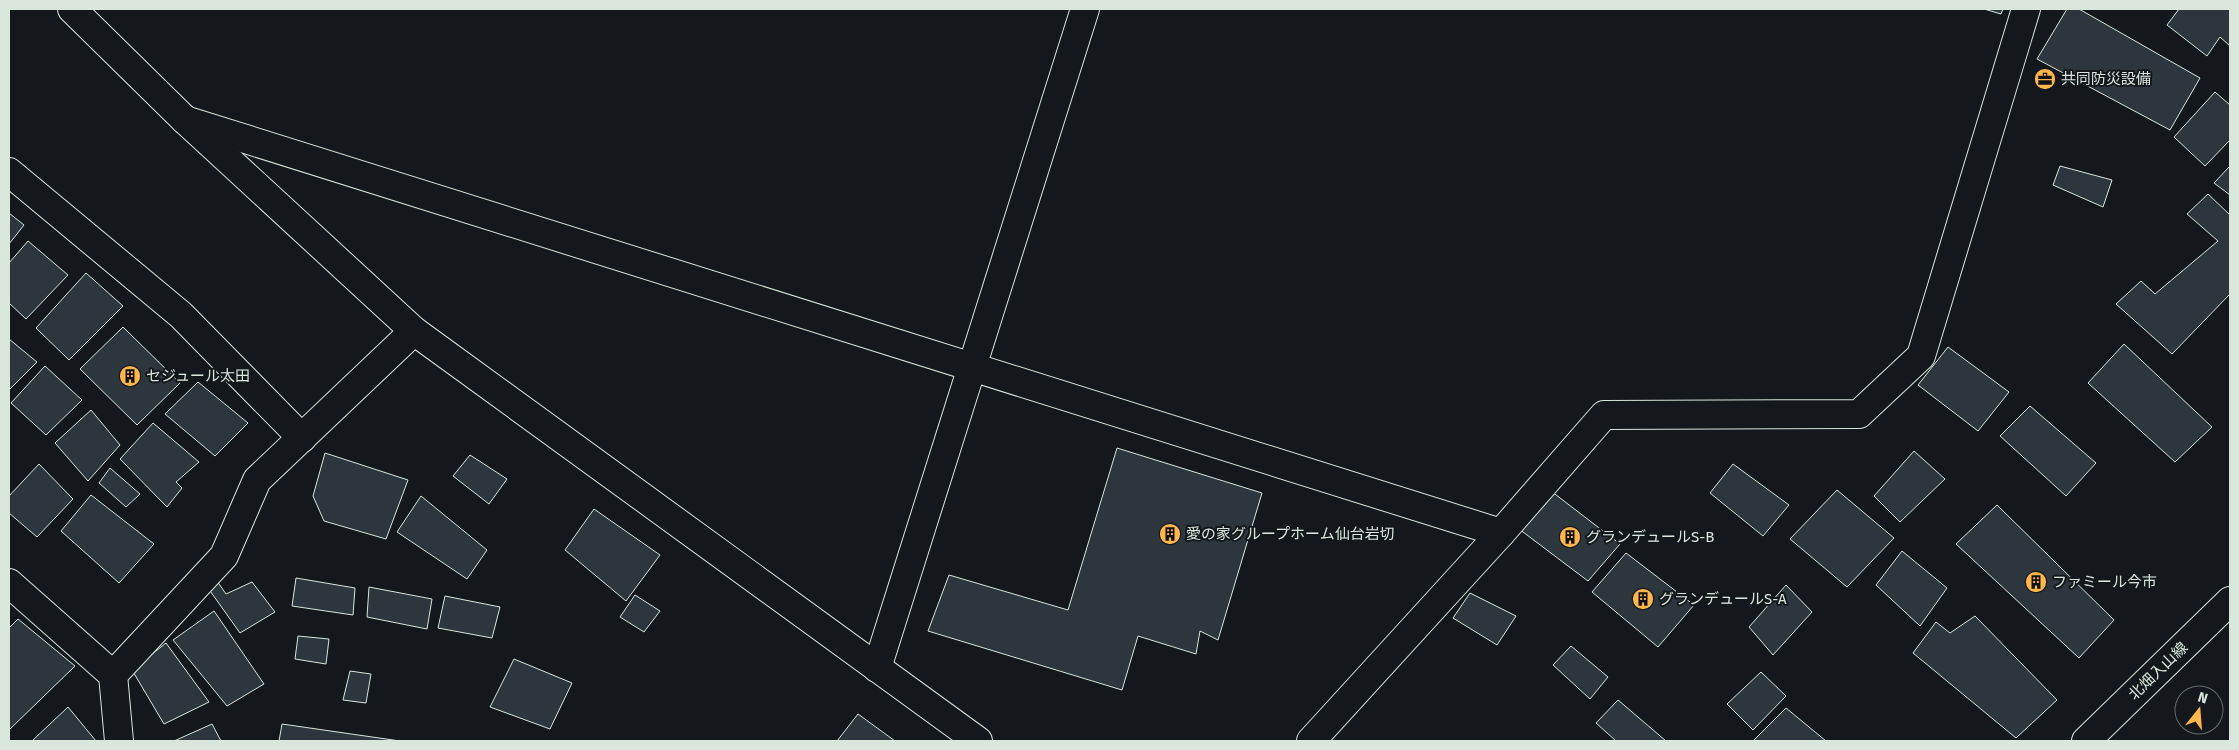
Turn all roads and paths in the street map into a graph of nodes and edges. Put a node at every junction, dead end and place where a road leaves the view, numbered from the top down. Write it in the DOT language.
graph roads {
  1 [pos="72,9"];
  2 [pos="1085,9"];
  3 [pos="2026,9"];
  4 [pos="185,120"];
  5 [pos="9,172"];
  6 [pos="414,331"];
  7 [pos="972,367"];
  8 [pos="302,438"];
  9 [pos="1500,533"];
  10 [pos="9,583"];
  11 [pos="2230,601"];
  12 [pos="877,668"];
  13 [pos="113,675"];
  14 [pos="119,741"];
  15 [pos="978,741"];
  16 [pos="1311,741"];
  17 [pos="2086,741"];
  1 -- 4 [label="street"];
  2 -- 7 [label="street"];
  3 -- 9 [label="street"];
  4 -- 6 [label="street"];
  4 -- 7 [label="street"];
  5 -- 8 [label="street"];
  6 -- 8 [label="street"];
  6 -- 12 [label="street"];
  7 -- 9 [label="street"];
  7 -- 12 [label="street"];
  8 -- 13 [label="street"];
  9 -- 16 [label="street"];
  10 -- 13 [label="street"];
  11 -- 17 [label="street, 北畑入山線"];
  12 -- 15 [label="street"];
  13 -- 14 [label="street"];
}
